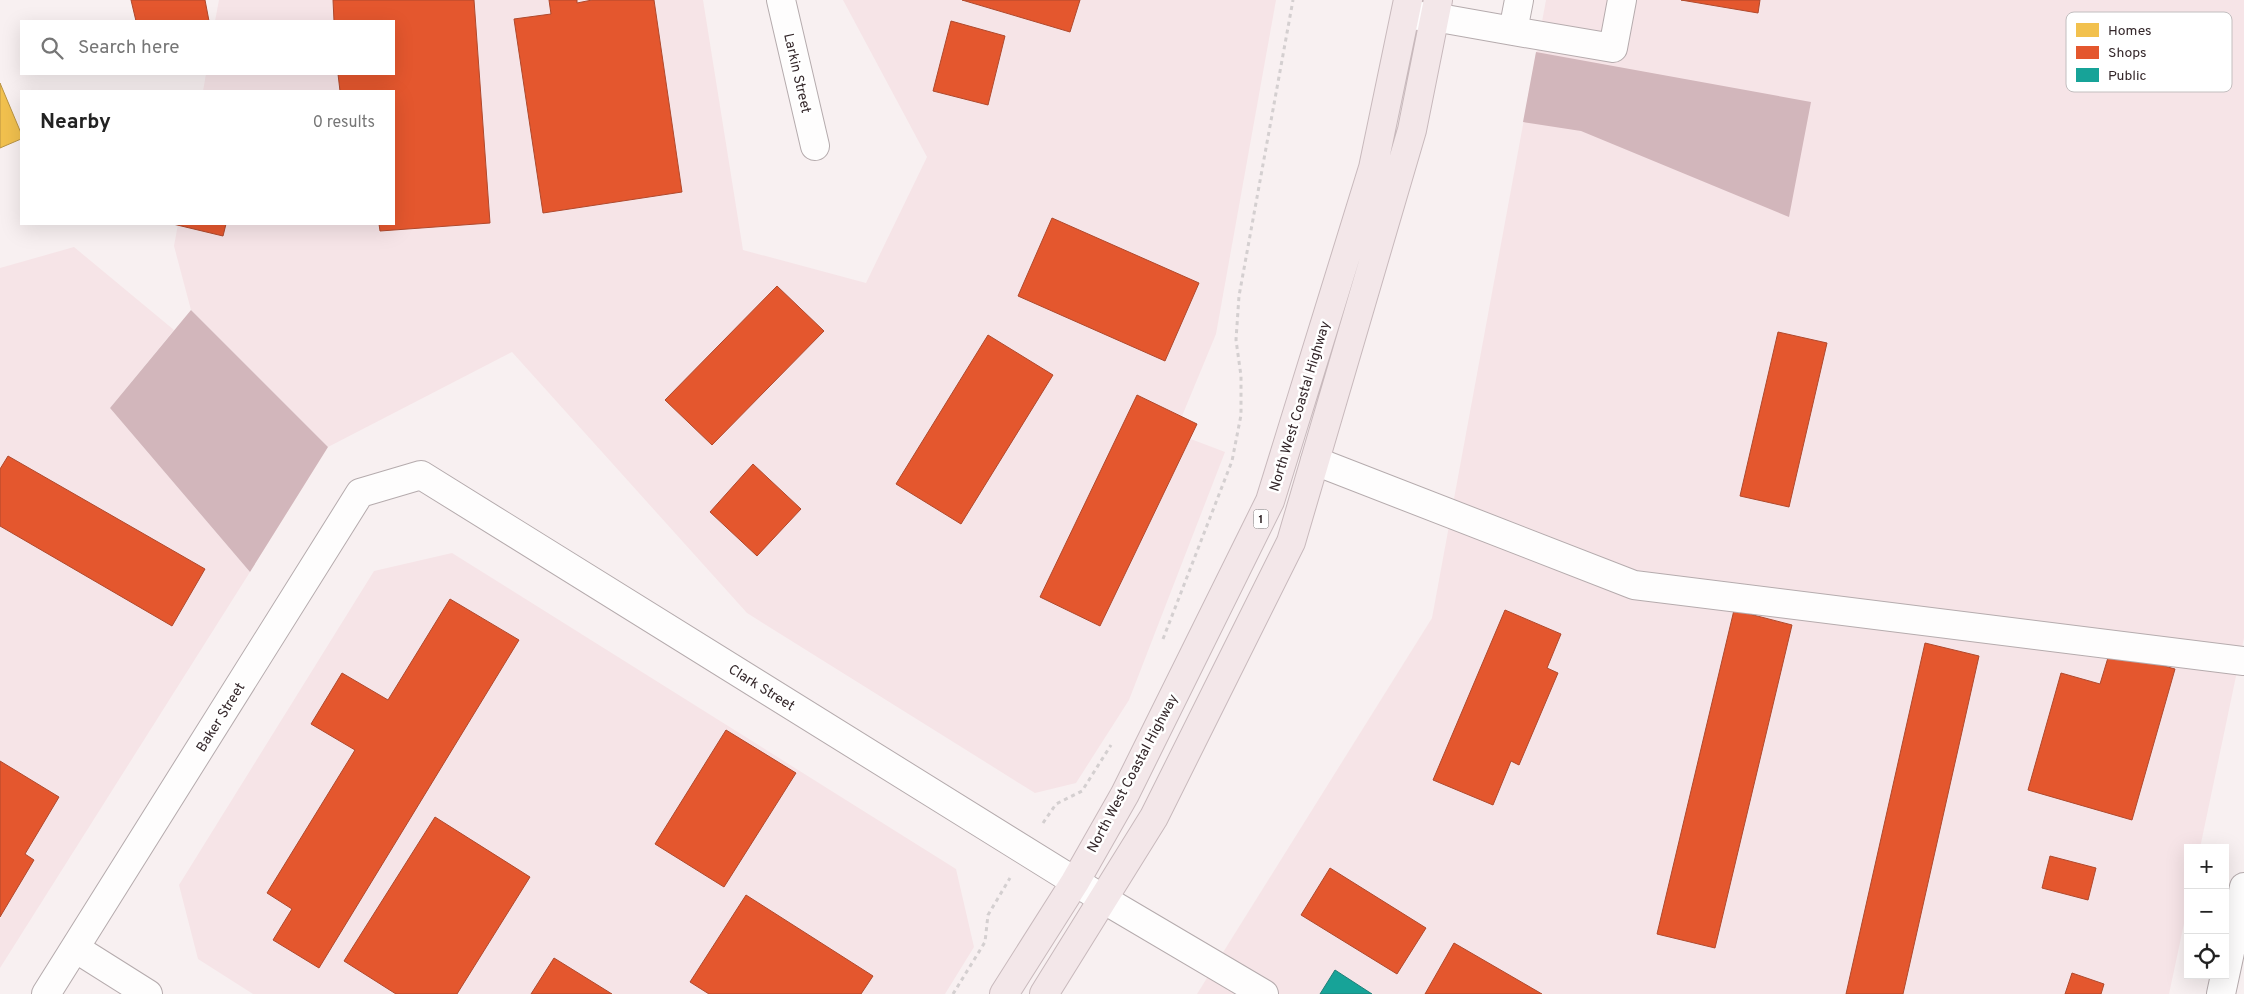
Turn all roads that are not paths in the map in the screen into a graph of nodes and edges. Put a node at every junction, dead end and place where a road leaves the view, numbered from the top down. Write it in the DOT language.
graph roads {
  1 [pos="781,0"];
  2 [pos="1518,0"];
  3 [pos="1622,0"];
  4 [pos="1407,7"];
  5 [pos="1436,9"];
  6 [pos="1514,31"];
  7 [pos="815,146"];
  8 [pos="1315,461"];
  9 [pos="421,476"];
  10 [pos="2244,661"];
  11 [pos="1075,882"];
  12 [pos="2244,887"];
  13 [pos="1103,899"];
  14 [pos="75,948"];
  15 [pos="46,994"];
  16 [pos="148,994"];
  17 [pos="1004,994"];
  18 [pos="1044,994"];
  19 [pos="1264,994"];
  20 [pos="2221,994"];
  1 -- 7 [label="street, Larkin Street"];
  2 -- 6 [label="street"];
  3 -- 6 [label="street"];
  4 -- 5 [label="street"];
  4 -- 11 [label="highway, North West Coastal Highway / 1"];
  5 -- 6 [label="street"];
  5 -- 8 [label="highway"];
  8 -- 10 [label="street"];
  8 -- 13 [label="highway"];
  9 -- 11 [label="street, Clark Street"];
  9 -- 14 [label="street, Baker Street"];
  11 -- 13 [label="street, Clark Street"];
  11 -- 17 [label="highway, North West Coastal Highway / 1"];
  12 -- 20 [label="street"];
  13 -- 18 [label="highway"];
  13 -- 19 [label="street, Clark Street"];
  14 -- 15 [label="street, Baker Street"];
  14 -- 16 [label="street"];
}
